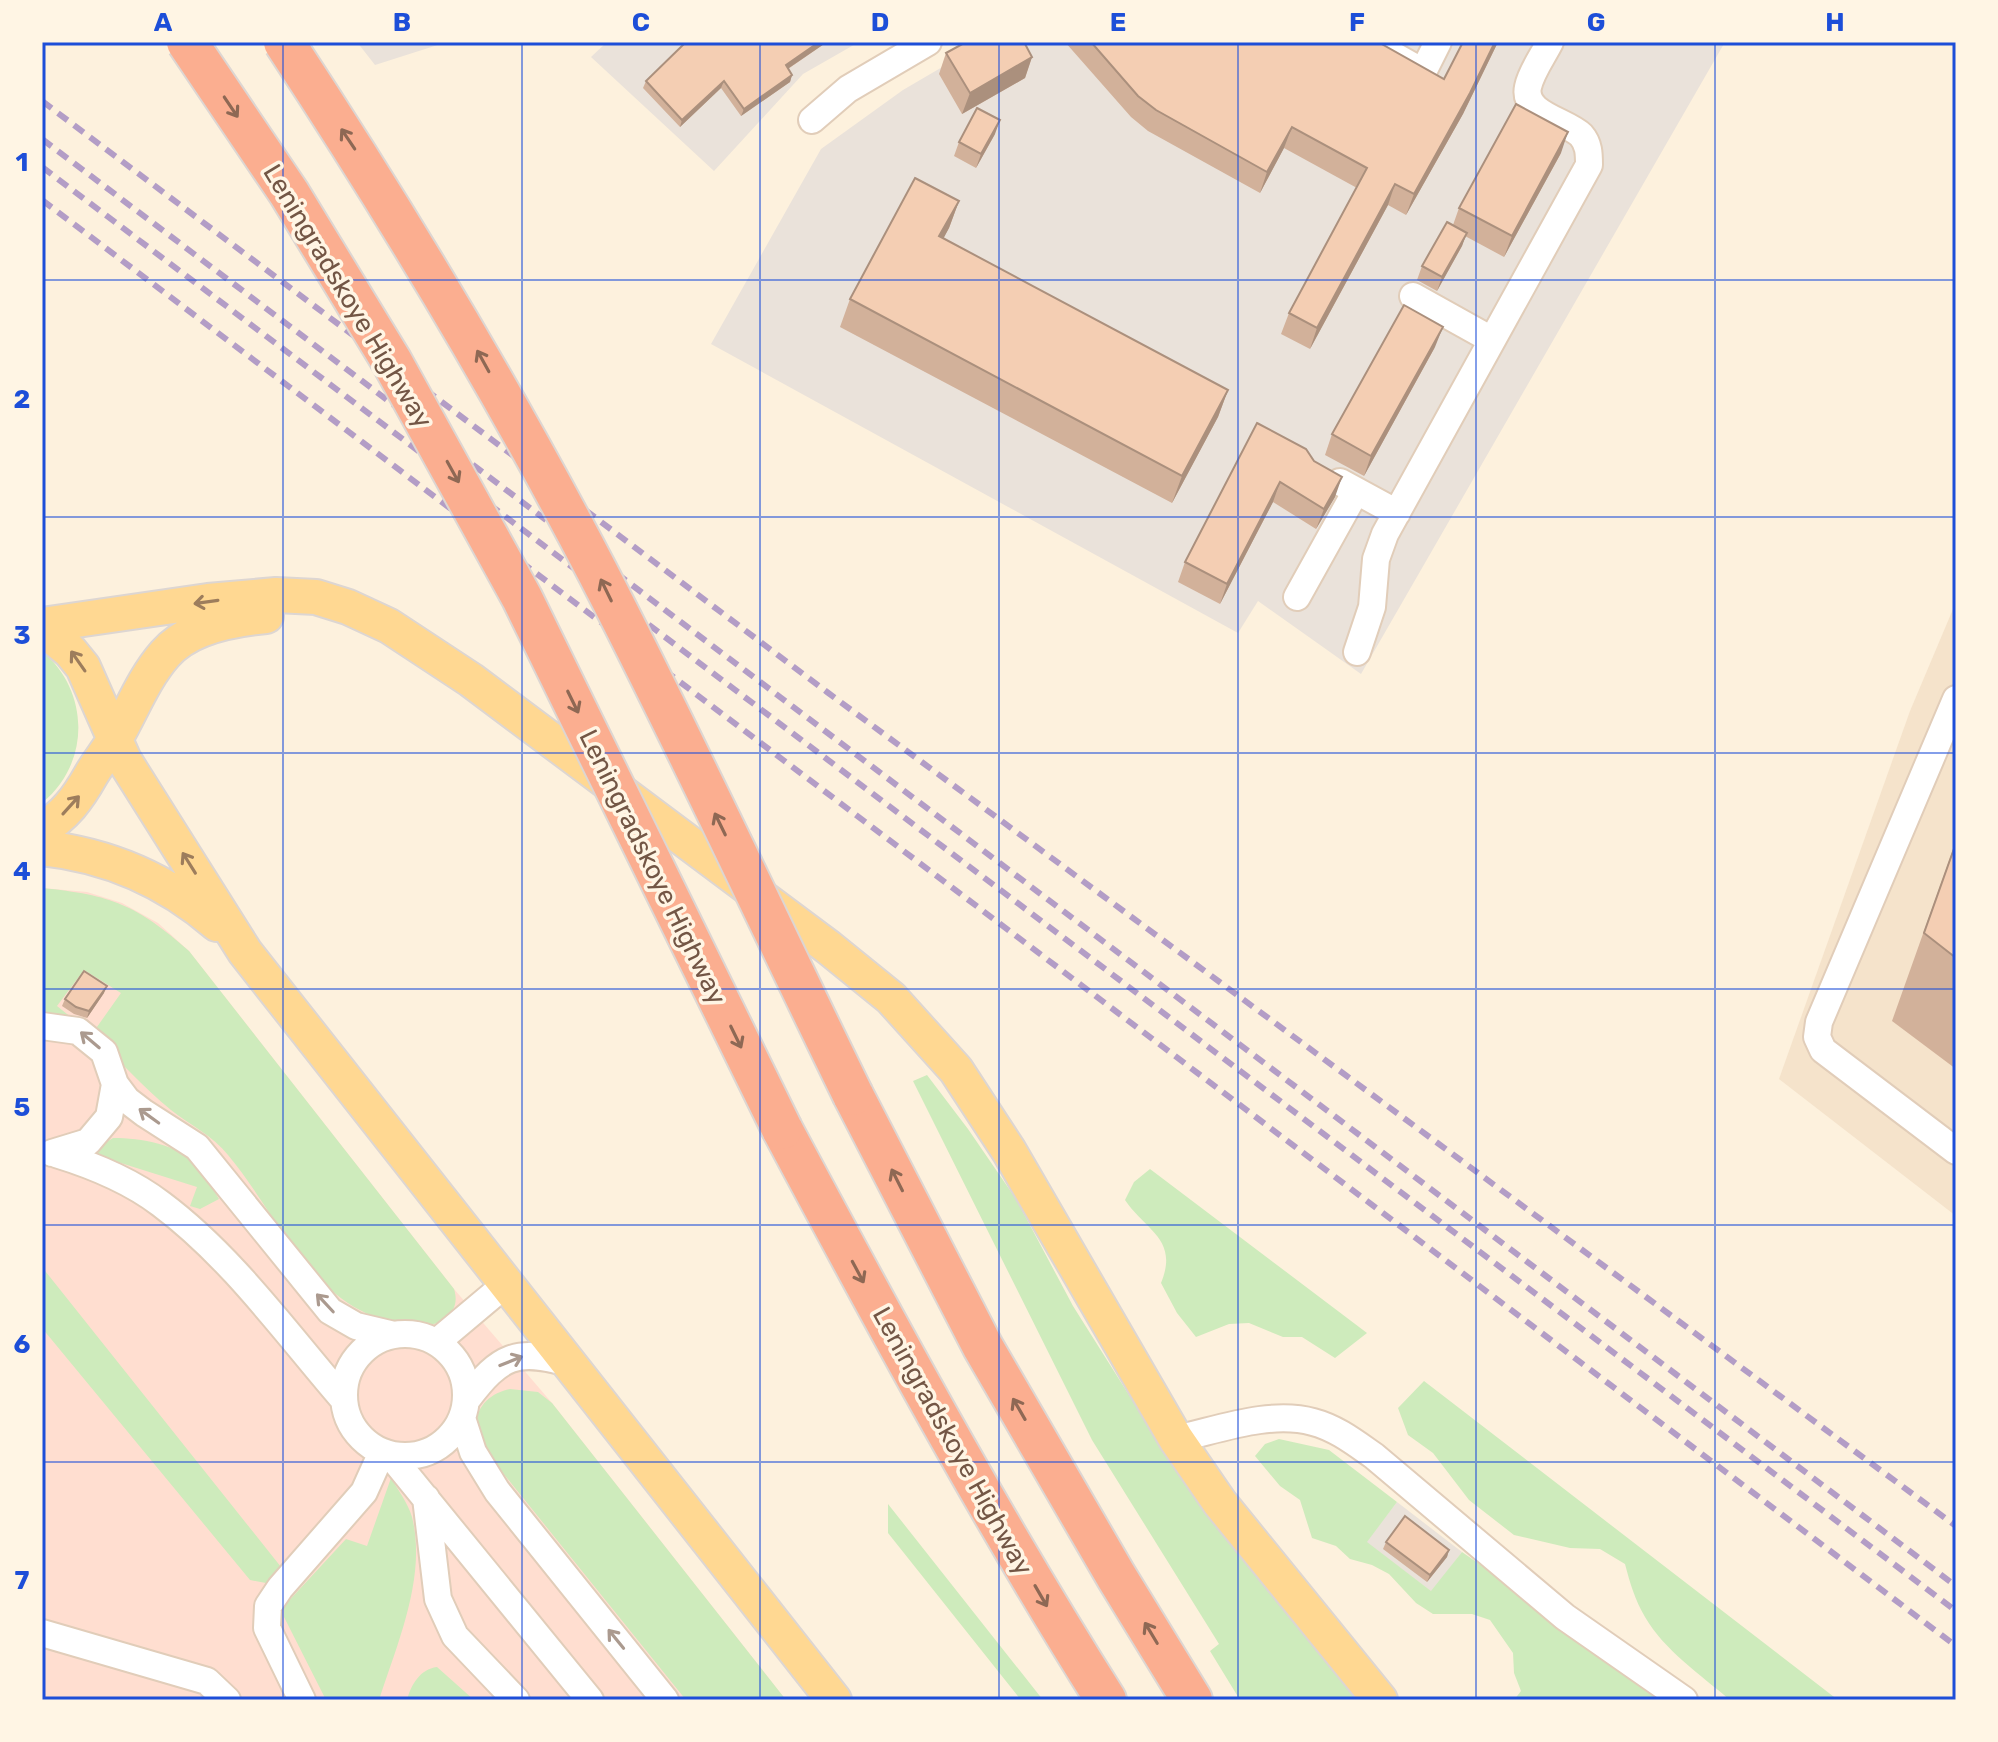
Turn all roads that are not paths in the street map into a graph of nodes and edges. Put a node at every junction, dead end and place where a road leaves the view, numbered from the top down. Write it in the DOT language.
graph roads {
  1 [pos="187,42"];
  2 [pos="284,42"];
  3 [pos="928,42"];
  4 [pos="1370,42"];
  5 [pos="1438,42"];
  6 [pos="1550,42"];
  7 [pos="812,120"];
  8 [pos="1413,296"];
  9 [pos="1492,340"];
  10 [pos="1314,467"];
  11 [pos="1356,491"];
  12 [pos="1397,513"];
  13 [pos="1297,597"];
  14 [pos="389,626"];
  15 [pos="42,627"];
  16 [pos="1357,652"];
  17 [pos="1956,699"];
  18 [pos="98,705"];
  19 [pos="114,740"];
  20 [pos="1947,745"];
  21 [pos="92,774"];
  22 [pos="42,829"];
  23 [pos="42,848"];
  24 [pos="245,952"];
  25 [pos="42,1026"];
  26 [pos="115,1084"];
  27 [pos="1956,1151"];
  28 [pos="49,1152"];
  29 [pos="506,1284"];
  30 [pos="394,1335"];
  31 [pos="438,1341"];
  32 [pos="568,1363"];
  33 [pos="344,1400"];
  34 [pos="465,1408"];
  35 [pos="1176,1439"];
  36 [pos="387,1454"];
  37 [pos="426,1498"];
  38 [pos="42,1633"];
  39 [pos="227,1700"];
  40 [pos="302,1700"];
  41 [pos="516,1700"];
  42 [pos="590,1700"];
  43 [pos="665,1700"];
  44 [pos="834,1700"];
  45 [pos="1106,1700"];
  46 [pos="1192,1700"];
  47 [pos="1380,1700"];
  48 [pos="1684,1700"];
  1 -- 45 [label="highway, Leningradskoye Highway, one-way, bridge"];
  46 -- 2 [label="highway, one-way, bridge"];
  3 -- 7 [label="street"];
  4 -- 5 [label="street"];
  6 -- 9 [label="street"];
  8 -- 9 [label="street"];
  9 -- 12 [label="street"];
  10 -- 11 [label="street"];
  11 -- 12 [label="street"];
  11 -- 13 [label="street"];
  12 -- 16 [label="street"];
  14 -- 15 [label="main road, one-way"];
  14 -- 19 [label="main road"];
  14 -- 35 [label="main road"];
  18 -- 15 [label="main road, one-way"];
  17 -- 20 [label="street"];
  18 -- 19 [label="main road"];
  18 -- 21 [label="main road"];
  19 -- 21 [label="main road"];
  24 -- 19 [label="main road, one-way"];
  20 -- 27 [label="street"];
  22 -- 21 [label="main road, one-way"];
  23 -- 24 [label="main road"];
  24 -- 29 [label="main road"];
  26 -- 25 [label="street, one-way"];
  26 -- 28 [label="street"];
  30 -- 26 [label="street, one-way"];
  28 -- 33 [label="street"];
  29 -- 31 [label="street"];
  29 -- 32 [label="main road"];
  30 -- 31 [label="street"];
  30 -- 33 [label="street"];
  31 -- 34 [label="street"];
  34 -- 32 [label="street, one-way"];
  32 -- 44 [label="main road"];
  33 -- 36 [label="street"];
  34 -- 36 [label="street"];
  43 -- 34 [label="street, one-way"];
  35 -- 47 [label="main road"];
  35 -- 48 [label="street"];
  36 -- 37 [label="street"];
  36 -- 40 [label="street"];
  37 -- 41 [label="street"];
  37 -- 42 [label="street"];
  38 -- 39 [label="street"];
}
